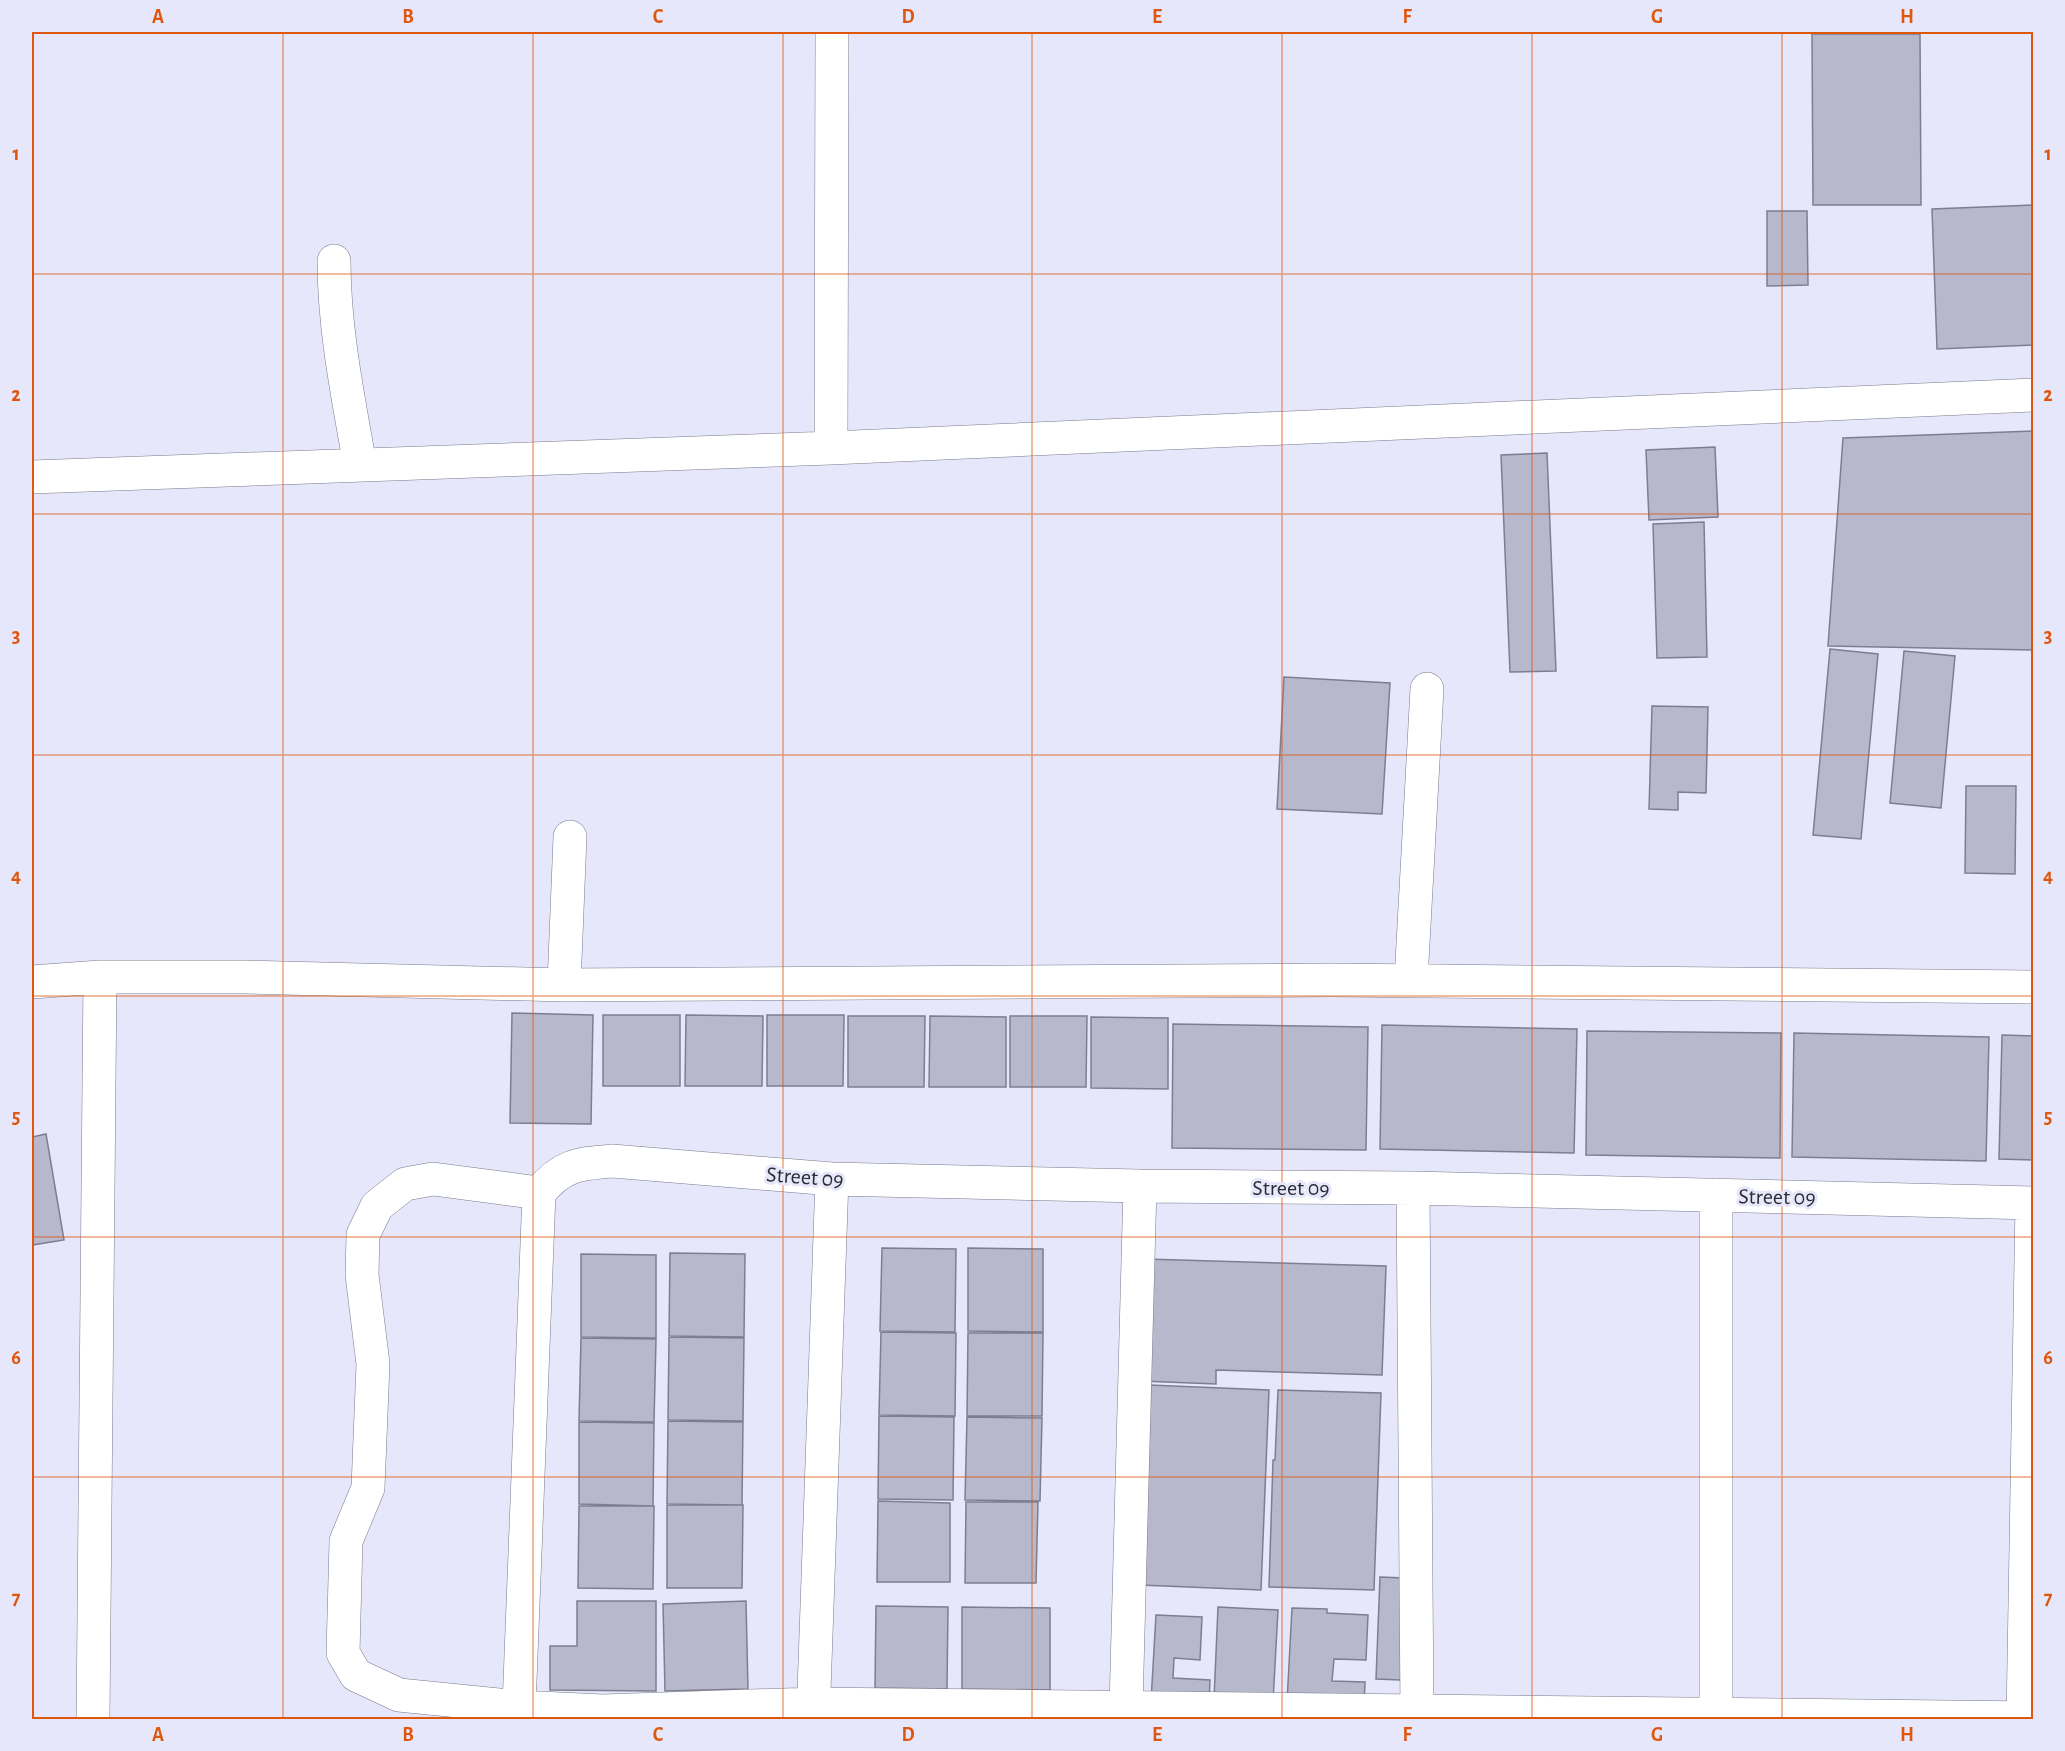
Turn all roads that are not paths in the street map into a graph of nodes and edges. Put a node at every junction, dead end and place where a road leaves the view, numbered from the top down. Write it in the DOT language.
graph roads {
  1 [pos="832,32"];
  2 [pos="333,261"];
  3 [pos="2034,395"];
  4 [pos="831,448"];
  5 [pos="360,465"];
  6 [pos="32,477"];
  7 [pos="1426,689"];
  8 [pos="570,837"];
  9 [pos="100,977"];
  10 [pos="1411,980"];
  11 [pos="32,982"];
  12 [pos="564,985"];
  13 [pos="2034,987"];
  14 [pos="832,1179"];
  15 [pos="545,1185"];
  16 [pos="1140,1186"];
  17 [pos="1413,1188"];
  18 [pos="1716,1195"];
  19 [pos="2033,1203"];
  20 [pos="532,1707"];
  21 [pos="1126,1707"];
  22 [pos="813,1712"];
  23 [pos="1417,1712"];
  24 [pos="1716,1715"];
  25 [pos="2028,1718"];
  26 [pos="93,1719"];
  1 -- 4 [label="street"];
  2 -- 5 [label="street"];
  3 -- 4 [label="street"];
  4 -- 5 [label="street"];
  5 -- 6 [label="street"];
  7 -- 10 [label="street"];
  8 -- 12 [label="street"];
  9 -- 11 [label="street"];
  9 -- 12 [label="street"];
  9 -- 26 [label="street"];
  10 -- 12 [label="street"];
  10 -- 13 [label="street"];
  14 -- 15 [label="street, Street 09"];
  14 -- 16 [label="street, Street 09"];
  14 -- 22 [label="street"];
  15 -- 20 [label="street"];
  15 -- 20 [label="street"];
  16 -- 17 [label="street, Street 09"];
  16 -- 21 [label="street"];
  17 -- 18 [label="street, Street 09"];
  17 -- 23 [label="street"];
  18 -- 19 [label="street, Street 09"];
  18 -- 24 [label="street"];
  19 -- 25 [label="street"];
  20 -- 22 [label="street"];
  21 -- 22 [label="street"];
  21 -- 23 [label="street"];
  23 -- 24 [label="street"];
  24 -- 25 [label="street"];
}
